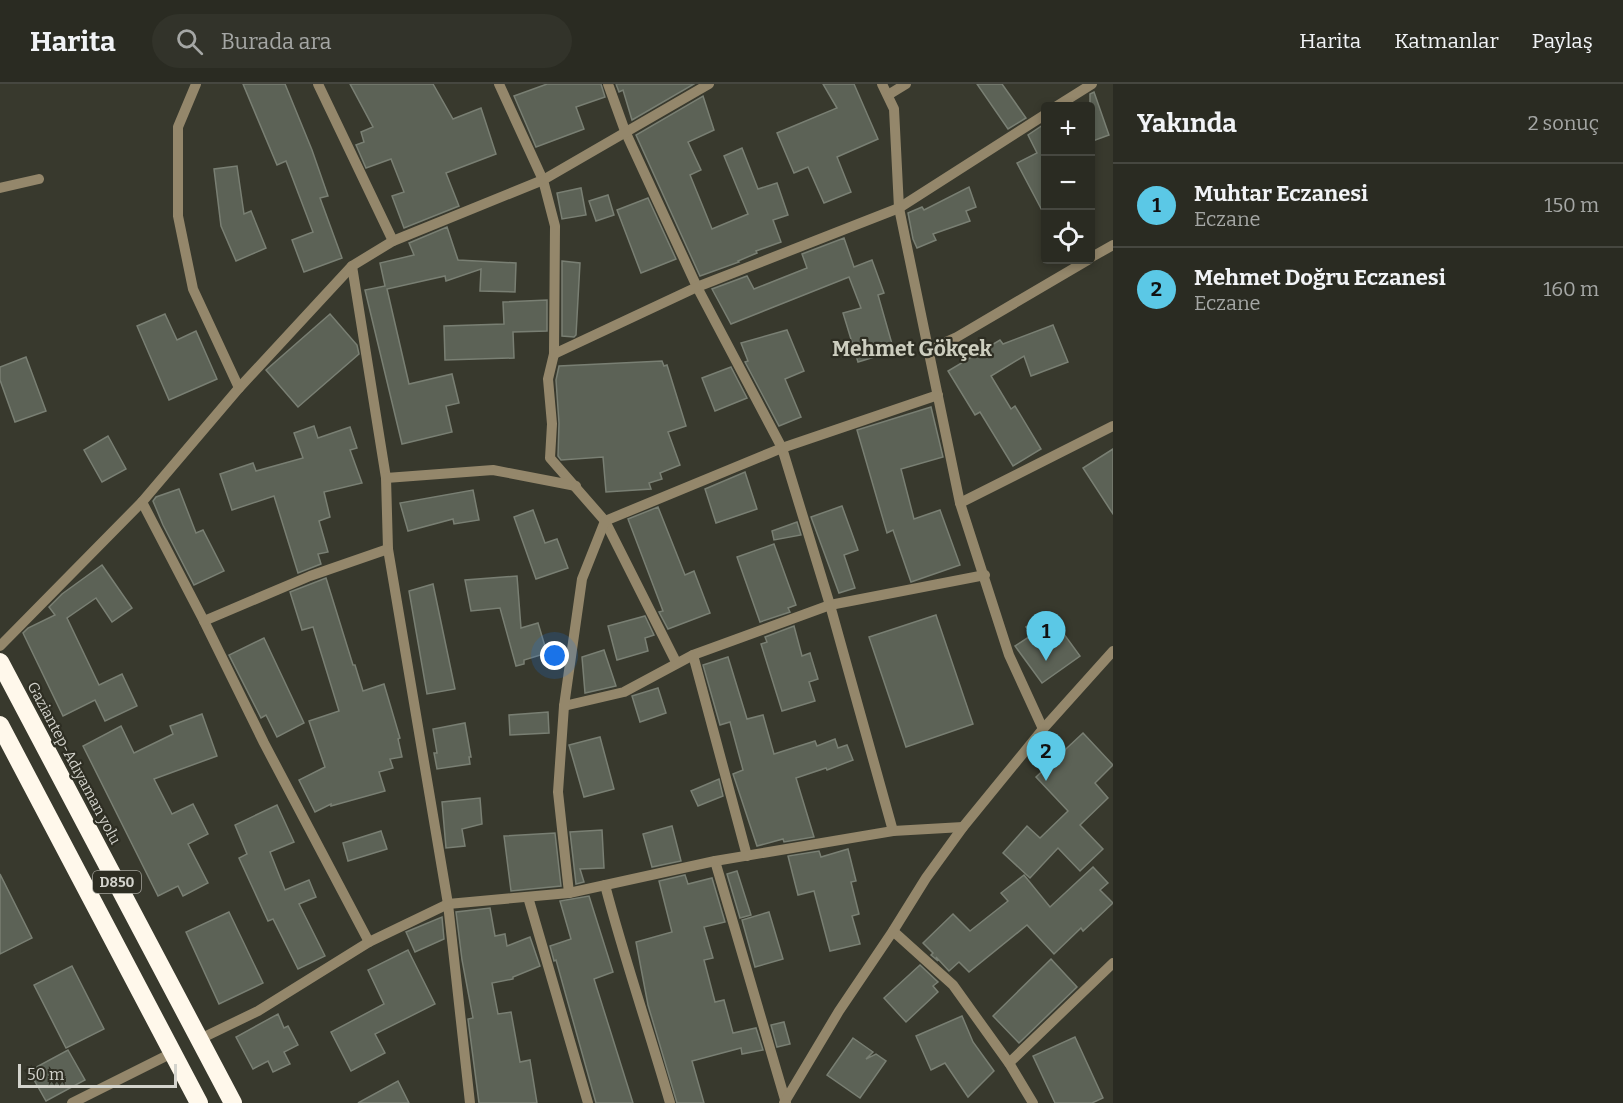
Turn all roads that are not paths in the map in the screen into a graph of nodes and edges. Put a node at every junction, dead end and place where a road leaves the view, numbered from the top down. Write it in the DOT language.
graph roads {
  1 [pos="196,84"];
  2 [pos="318,84"];
  3 [pos="499,84"];
  4 [pos="608,84"];
  5 [pos="709,84"];
  6 [pos="882,84"];
  7 [pos="906,84"];
  8 [pos="1092,84"];
  9 [pos="888,95"];
  10 [pos="1063,102"];
  11 [pos="1041,117"];
  12 [pos="625,131"];
  13 [pos="39,179"];
  14 [pos="543,180"];
  15 [pos="0,188"];
  16 [pos="899,208"];
  17 [pos="393,241"];
  18 [pos="1113,245"];
  19 [pos="1095,256"];
  20 [pos="1081,264"];
  21 [pos="352,266"];
  22 [pos="696,287"];
  23 [pos="928,350"];
  24 [pos="554,354"];
  25 [pos="239,388"];
  26 [pos="938,395"];
  27 [pos="1113,426"];
  28 [pos="782,448"];
  29 [pos="386,478"];
  30 [pos="576,486"];
  31 [pos="142,502"];
  32 [pos="960,503"];
  33 [pos="605,520"];
  34 [pos="388,549"];
  35 [pos="985,575"];
  36 [pos="830,605"];
  37 [pos="204,621"];
  38 [pos="0,646"];
  39 [pos="1113,651"];
  40 [pos="693,655"];
  41 [pos="0,662"];
  42 [pos="676,662"];
  43 [pos="564,706"];
  44 [pos="0,725"];
  45 [pos="1043,729"];
  46 [pos="963,826"];
  47 [pos="893,831"];
  48 [pos="747,856"];
  49 [pos="715,861"];
  50 [pos="604,885"];
  51 [pos="569,893"];
  52 [pos="528,897"];
  53 [pos="448,904"];
  54 [pos="893,931"];
  55 [pos="369,942"];
  56 [pos="1113,963"];
  57 [pos="200,1039"];
  58 [pos="172,1053"];
  59 [pos="1009,1063"];
  60 [pos="72,1103"];
  61 [pos="199,1103"];
  62 [pos="233,1103"];
  63 [pos="470,1103"];
  64 [pos="588,1103"];
  65 [pos="670,1103"];
  66 [pos="785,1103"];
  67 [pos="1033,1103"];
  1 -- 25 [label="street"];
  2 -- 17 [label="street"];
  3 -- 14 [label="street"];
  4 -- 12 [label="street"];
  5 -- 12 [label="street"];
  6 -- 9 [label="street"];
  7 -- 9 [label="street"];
  8 -- 10 [label="street"];
  9 -- 16 [label="street"];
  11 -- 16 [label="street"];
  12 -- 14 [label="street"];
  12 -- 22 [label="street"];
  13 -- 15 [label="street"];
  14 -- 17 [label="street"];
  14 -- 24 [label="street"];
  16 -- 22 [label="street"];
  16 -- 23 [label="street"];
  17 -- 21 [label="street"];
  18 -- 19 [label="street"];
  20 -- 23 [label="street"];
  21 -- 25 [label="street"];
  21 -- 29 [label="street"];
  22 -- 24 [label="street"];
  22 -- 28 [label="street"];
  23 -- 26 [label="street"];
  24 -- 30 [label="street"];
  25 -- 31 [label="street"];
  26 -- 28 [label="street"];
  26 -- 32 [label="street"];
  27 -- 32 [label="street"];
  28 -- 33 [label="street"];
  28 -- 36 [label="street"];
  29 -- 30 [label="street"];
  29 -- 34 [label="street"];
  30 -- 33 [label="street"];
  31 -- 37 [label="street"];
  31 -- 38 [label="street"];
  32 -- 35 [label="street"];
  33 -- 42 [label="street"];
  33 -- 43 [label="street"];
  34 -- 37 [label="street"];
  34 -- 53 [label="street"];
  35 -- 36 [label="street"];
  35 -- 45 [label="street"];
  36 -- 40 [label="street"];
  36 -- 47 [label="street"];
  37 -- 55 [label="street"];
  39 -- 45 [label="street"];
  40 -- 42 [label="street"];
  40 -- 48 [label="street"];
  41 -- 57 [label="highway, Gaziantep-Adıyaman yolu / D850"];
  42 -- 43 [label="street"];
  43 -- 51 [label="street"];
  44 -- 58 [label="highway, D850"];
  45 -- 46 [label="street"];
  46 -- 47 [label="street"];
  46 -- 54 [label="street"];
  47 -- 48 [label="street"];
  48 -- 49 [label="street"];
  49 -- 50 [label="street"];
  49 -- 66 [label="street"];
  50 -- 51 [label="street"];
  50 -- 65 [label="street"];
  51 -- 52 [label="street"];
  52 -- 53 [label="street"];
  52 -- 64 [label="street"];
  53 -- 55 [label="street"];
  53 -- 63 [label="street"];
  54 -- 59 [label="street"];
  54 -- 66 [label="street"];
  55 -- 57 [label="street"];
  56 -- 59 [label="street"];
  57 -- 62 [label="highway, Gaziantep-Adıyaman yolu / D850"];
  58 -- 60 [label="street"];
  58 -- 61 [label="highway, D850"];
  59 -- 67 [label="street"];
}
